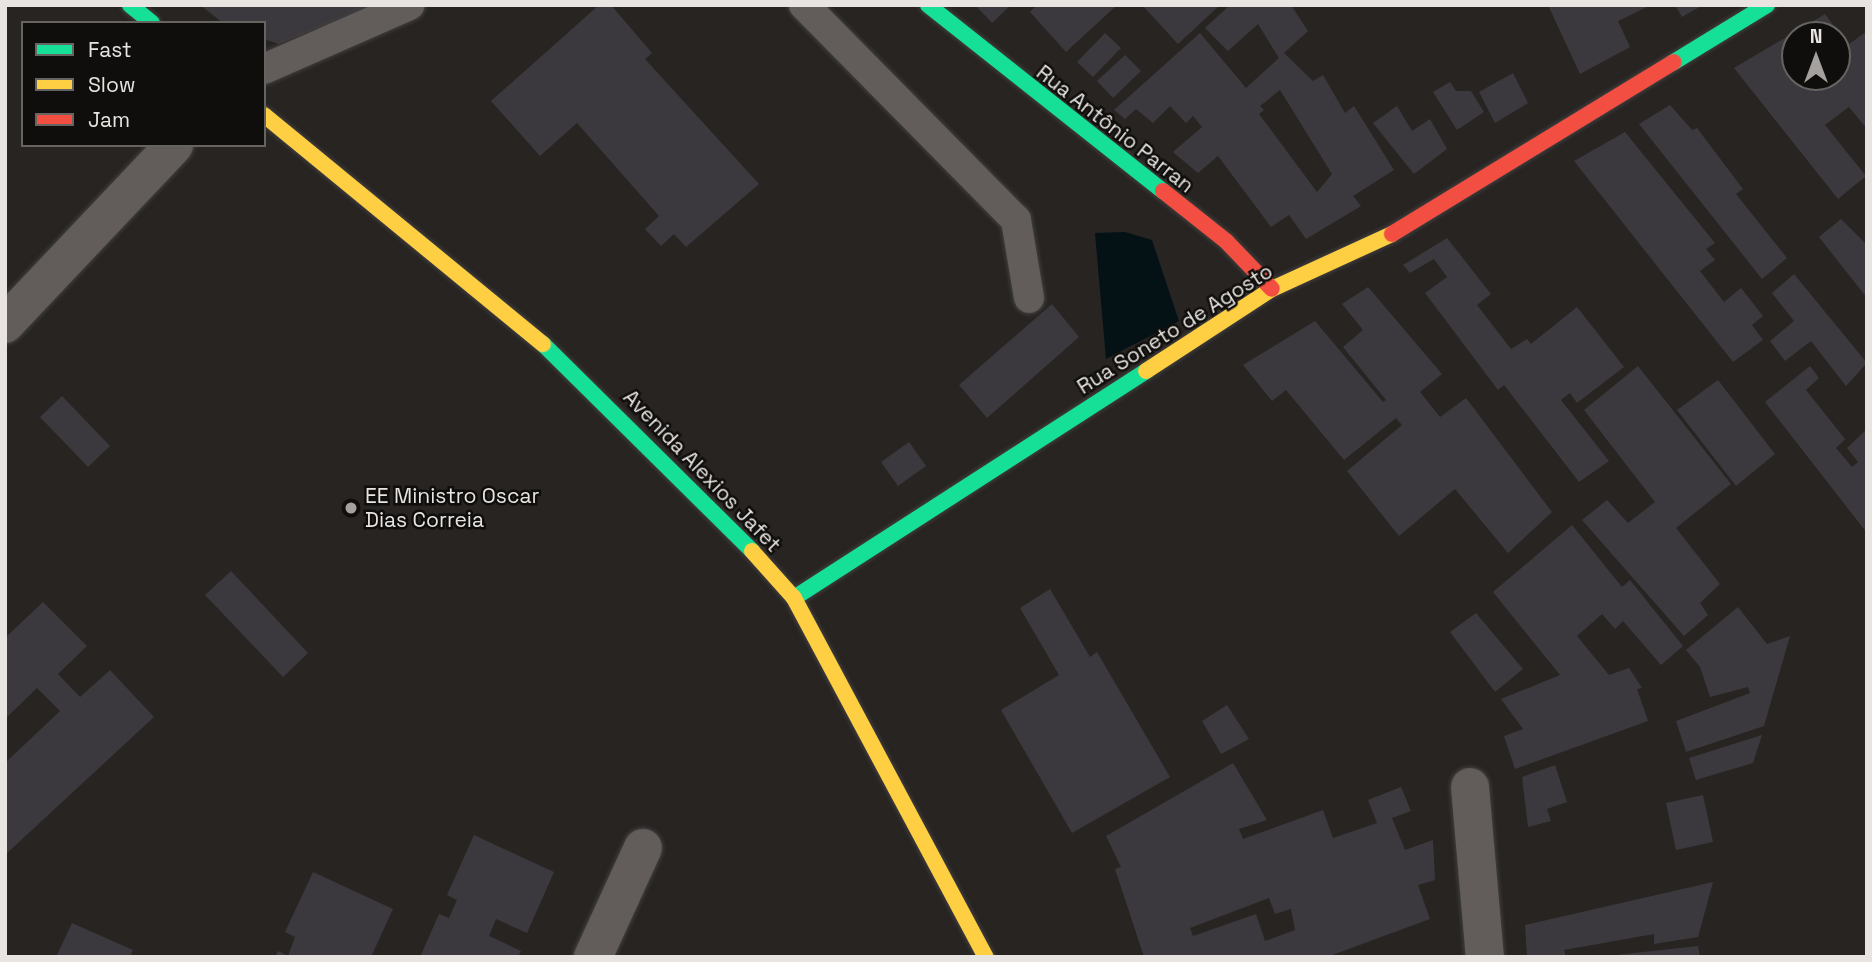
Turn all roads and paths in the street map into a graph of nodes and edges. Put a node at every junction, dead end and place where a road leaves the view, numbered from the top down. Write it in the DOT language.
graph roads {
  1 [pos="130,5"];
  2 [pos="410,5"];
  3 [pos="804,5"];
  4 [pos="928,5"];
  5 [pos="1767,5"];
  6 [pos="150,21"];
  7 [pos="266,68"];
  8 [pos="266,117"];
  9 [pos="172,147"];
  10 [pos="1272,289"];
  11 [pos="1029,298"];
  12 [pos="5,324"];
  13 [pos="794,598"];
  14 [pos="1470,787"];
  15 [pos="643,848"];
  16 [pos="593,957"];
  17 [pos="986,957"];
  18 [pos="1485,957"];
  1 -- 6 [label="street"];
  2 -- 7 [label="lane"];
  3 -- 11 [label="lane"];
  4 -- 10 [label="street, Rua Antônio Parran"];
  5 -- 10 [label="street, Rua Soneto de Agosto"];
  8 -- 13 [label="street, Avenida Alexios Jafet"];
  9 -- 12 [label="street"];
  10 -- 13 [label="street, Rua Soneto de Agosto"];
  13 -- 17 [label="street, Avenida Alexios Jafet"];
  14 -- 18 [label="street"];
  15 -- 16 [label="street"];
}
